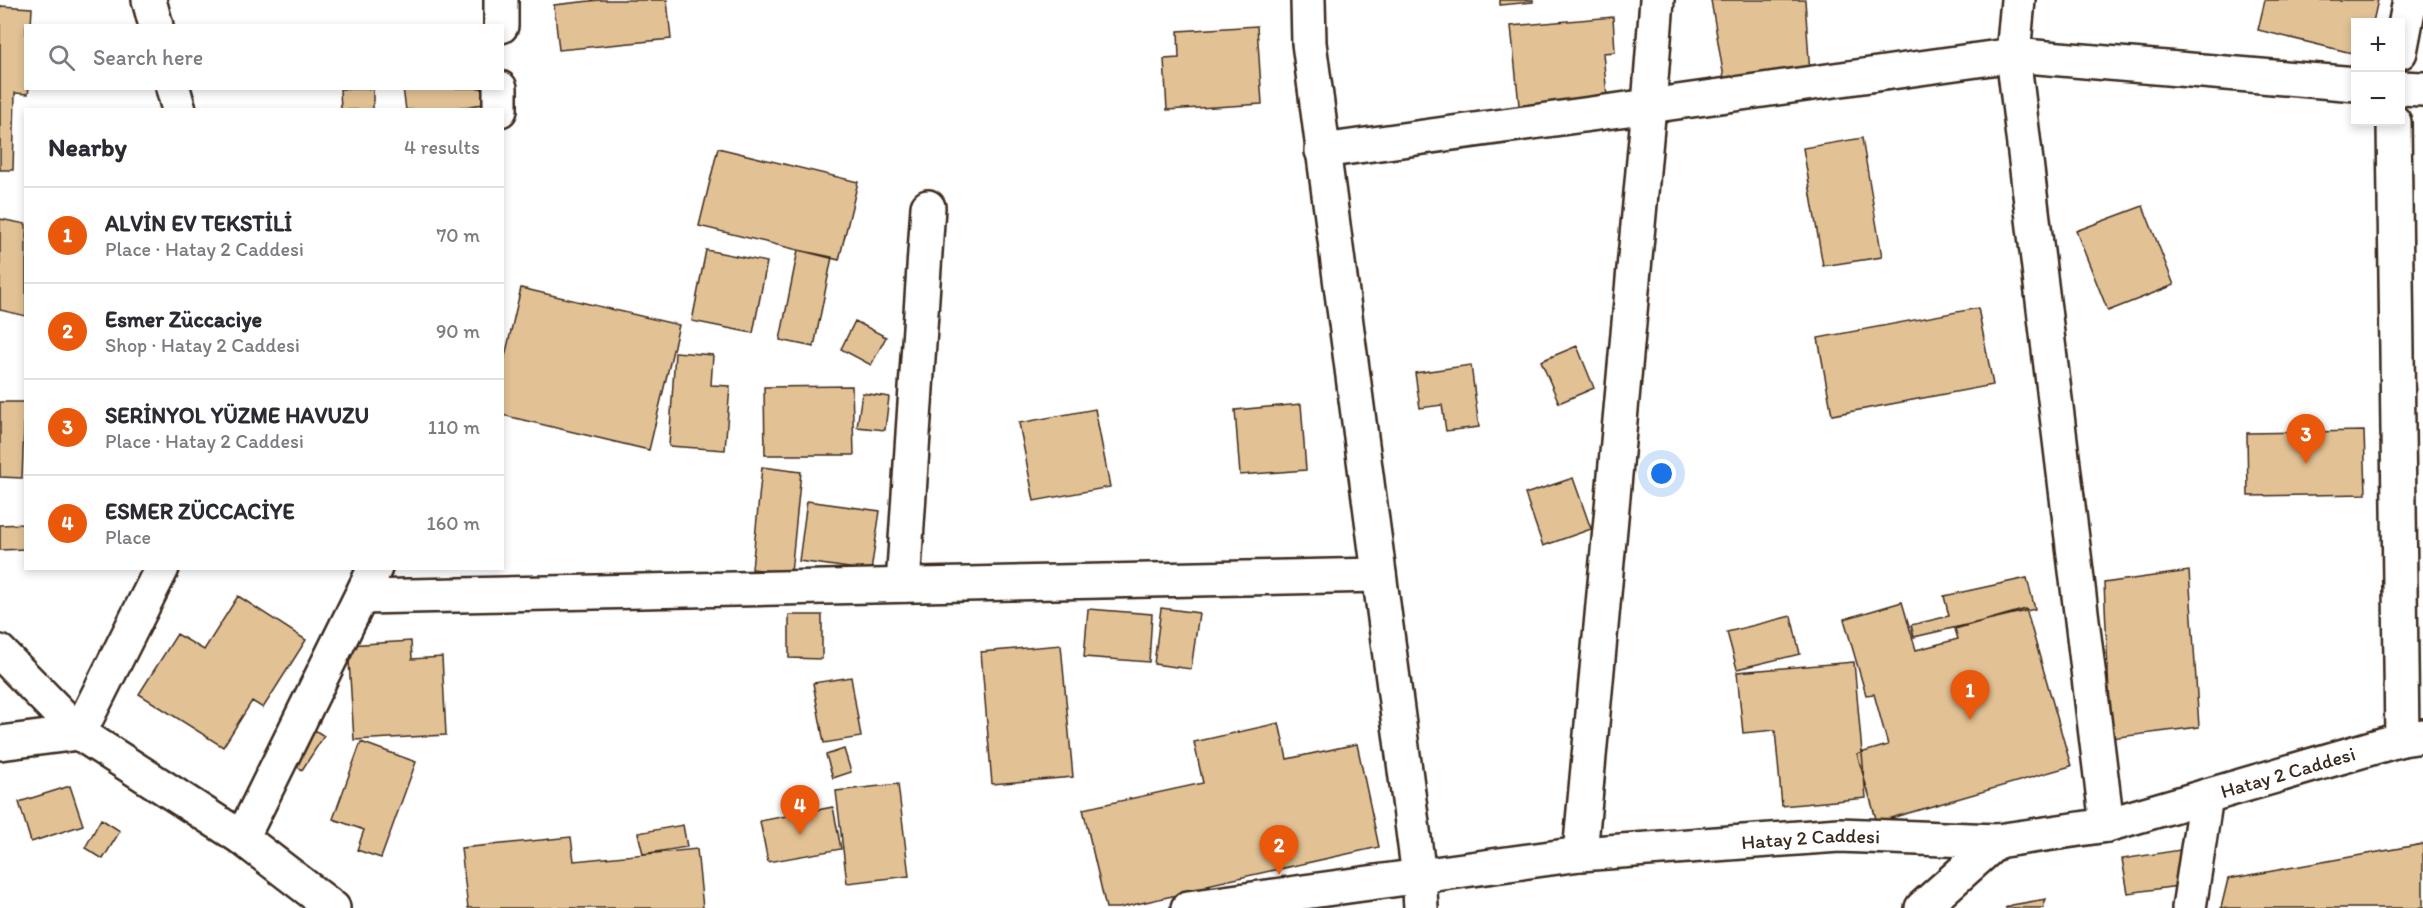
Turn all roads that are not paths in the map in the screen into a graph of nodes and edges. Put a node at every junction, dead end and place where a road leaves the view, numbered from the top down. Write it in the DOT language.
graph roads {
  1 [pos="149,0"];
  2 [pos="501,0"];
  3 [pos="1308,0"];
  4 [pos="1657,0"];
  5 [pos="2018,0"];
  6 [pos="2410,0"];
  7 [pos="155,24"];
  8 [pos="501,24"];
  9 [pos="2405,26"];
  10 [pos="2013,55"];
  11 [pos="2351,84"];
  12 [pos="2405,88"];
  13 [pos="2423,89"];
  14 [pos="174,90"];
  15 [pos="500,90"];
  16 [pos="1649,106"];
  17 [pos="178,108"];
  18 [pos="500,108"];
  19 [pos="2394,126"];
  20 [pos="1322,151"];
  21 [pos="928,207"];
  22 [pos="161,570"];
  23 [pos="1379,575"];
  24 [pos="368,583"];
  25 [pos="903,585"];
  26 [pos="0,652"];
  27 [pos="79,733"];
  28 [pos="2413,737"];
  29 [pos="0,743"];
  30 [pos="2206,796"];
  31 [pos="2107,825"];
  32 [pos="242,838"];
  33 [pos="1998,841"];
  34 [pos="1580,854"];
  35 [pos="1419,876"];
  36 [pos="333,908"];
  37 [pos="1188,908"];
  38 [pos="1421,908"];
  39 [pos="1922,908"];
  40 [pos="2189,908"];
  1 -- 7 [label="street"];
  2 -- 8 [label="street"];
  3 -- 20 [label="street"];
  4 -- 16 [label="street"];
  5 -- 10 [label="street"];
  6 -- 9 [label="street"];
  10 -- 11 [label="street"];
  10 -- 16 [label="street"];
  10 -- 31 [label="street"];
  12 -- 13 [label="street"];
  14 -- 17 [label="street"];
  15 -- 18 [label="street"];
  16 -- 20 [label="street"];
  16 -- 34 [label="street"];
  19 -- 28 [label="street"];
  20 -- 23 [label="street"];
  21 -- 25 [label="street"];
  22 -- 27 [label="street"];
  23 -- 25 [label="street"];
  23 -- 35 [label="street"];
  24 -- 25 [label="street"];
  24 -- 32 [label="street"];
  26 -- 27 [label="street"];
  27 -- 29 [label="street"];
  27 -- 32 [label="street"];
  28 -- 30 [label="street, Hatay 2 Caddesi"];
  30 -- 31 [label="street, Hatay 2 Caddesi"];
  30 -- 40 [label="street"];
  31 -- 33 [label="street, Hatay 2 Caddesi"];
  32 -- 36 [label="street"];
  33 -- 34 [label="street, Hatay 2 Caddesi"];
  33 -- 39 [label="street"];
  34 -- 35 [label="street, Hatay 2 Caddesi"];
  35 -- 37 [label="street, Hatay 2 Caddesi"];
  35 -- 38 [label="street"];
}
